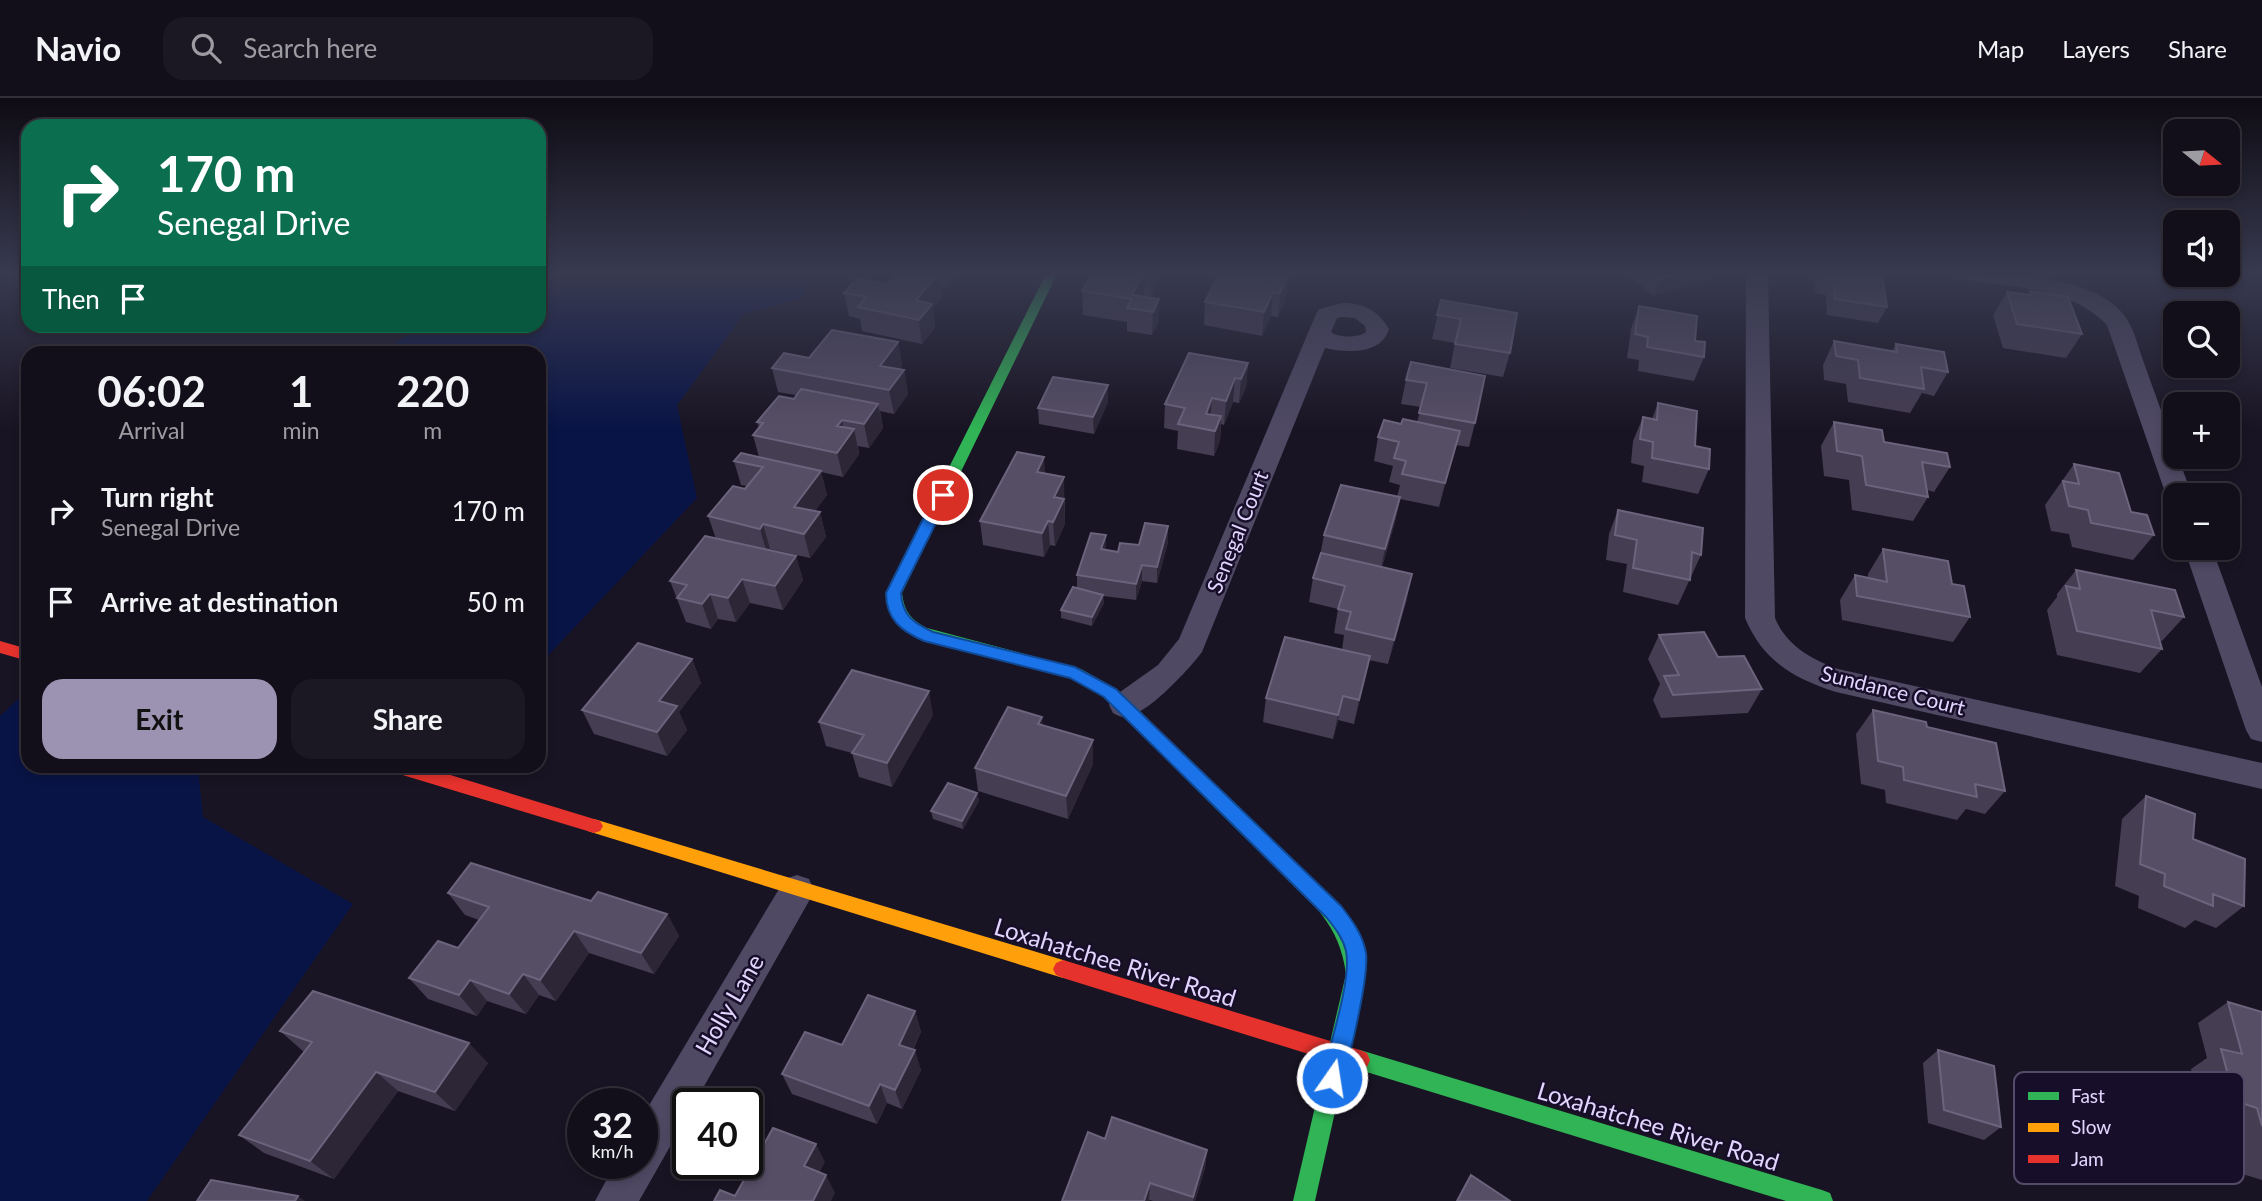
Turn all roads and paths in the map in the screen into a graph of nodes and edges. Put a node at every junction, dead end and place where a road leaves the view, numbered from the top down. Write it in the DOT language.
graph roads {
  1 [pos="1027,325"];
  2 [pos="1757,325"];
  3 [pos="2120,325"];
  4 [pos="1319,334"];
  5 [pos="2175,483"];
  6 [pos="2202,560"];
  7 [pos="1124,705"];
  8 [pos="2262,730"];
  9 [pos="419,773"];
  10 [pos="2262,776"];
  11 [pos="797,890"];
  12 [pos="1338,1054"];
  13 [pos="658,1129"];
  14 [pos="629,1179"];
  15 [pos="616,1201"];
  16 [pos="1304,1201"];
  17 [pos="1822,1201"];
  1 -- 7 [label="street"];
  2 -- 10 [label="street, Sundance Court"];
  3 -- 5 [label="street"];
  4 -- 7 [label="street, Senegal Court"];
  6 -- 8 [label="street"];
  7 -- 12 [label="street"];
  9 -- 11 [label="street, Loxahatchee River Road"];
  11 -- 12 [label="street, Loxahatchee River Road"];
  11 -- 13 [label="street, Holly Lane"];
  12 -- 16 [label="street"];
  12 -- 17 [label="street, Loxahatchee River Road"];
  14 -- 15 [label="street"];
}
